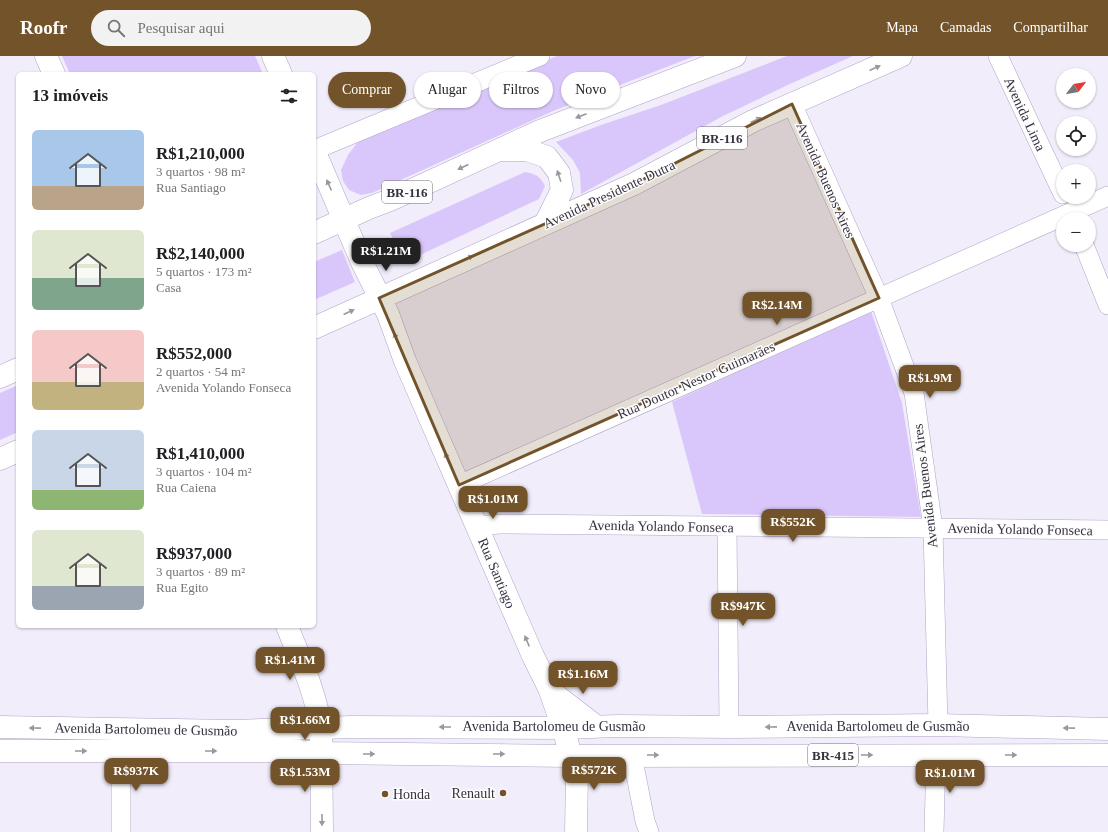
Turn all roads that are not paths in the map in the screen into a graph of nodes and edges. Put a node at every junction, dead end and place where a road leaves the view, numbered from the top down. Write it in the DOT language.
graph roads {
  1 [pos="46,56"];
  2 [pos="273,56"];
  3 [pos="540,56"];
  4 [pos="735,56"];
  5 [pos="901,56"];
  6 [pos="998,56"];
  7 [pos="53,72"];
  8 [pos="280,72"];
  9 [pos="792,104"];
  10 [pos="316,149"];
  11 [pos="498,150"];
  12 [pos="316,155"];
  13 [pos="1108,196"];
  14 [pos="1068,206"];
  15 [pos="344,219"];
  16 [pos="545,224"];
  17 [pos="316,232"];
  18 [pos="1087,252"];
  19 [pos="379,298"];
  20 [pos="879,298"];
  21 [pos="1108,305"];
  22 [pos="316,327"];
  23 [pos="16,370"];
  24 [pos="0,377"];
  25 [pos="16,452"];
  26 [pos="0,459"];
  27 [pos="459,485"];
  28 [pos="477,526"];
  29 [pos="727,527"];
  30 [pos="933,528"];
  31 [pos="1108,530"];
  32 [pos="287,628"];
  33 [pos="549,688"];
  34 [pos="938,725"];
  35 [pos="598,726"];
  36 [pos="0,727"];
  37 [pos="728,727"];
  38 [pos="563,728"];
  39 [pos="1108,728"];
  40 [pos="322,729"];
  41 [pos="0,751"];
  42 [pos="121,751"];
  43 [pos="322,754"];
  44 [pos="632,755"];
  45 [pos="936,755"];
  46 [pos="1108,755"];
  47 [pos="565,756"];
  48 [pos="121,832"];
  49 [pos="322,832"];
  50 [pos="576,832"];
  51 [pos="648,832"];
  52 [pos="934,832"];
  1 -- 7 [label="main road"];
  2 -- 8 [label="main road"];
  3 -- 10 [label="street"];
  4 -- 11 [label="main road, BR-116, one-way"];
  9 -- 5 [label="main road, Avenida Presidente Dutra / BR-116, one-way"];
  6 -- 14 [label="street, Avenida Lima"];
  16 -- 9 [label="main road, Avenida Presidente Dutra / BR-116, one-way"];
  9 -- 20 [label="street, Avenida Buenos Aires"];
  11 -- 15 [label="main road, BR-116, one-way"];
  16 -- 11 [label="main road, one-way"];
  15 -- 12 [label="main road, Rua Santiago, one-way"];
  13 -- 14 [label="street, Rua Doutor Nestor Guimarães"];
  14 -- 20 [label="street, Rua Doutor Nestor Guimarães"];
  15 -- 17 [label="main road, BR-116"];
  15 -- 19 [label="main road, Rua Santiago"];
  19 -- 16 [label="main road, Avenida Presidente Dutra / BR-116, one-way"];
  18 -- 21 [label="street"];
  22 -- 19 [label="main road, Avenida Presidente Dutra / BR-116, one-way"];
  27 -- 19 [label="main road, Rua Santiago, one-way"];
  20 -- 27 [label="street, Rua Doutor Nestor Guimarães"];
  20 -- 30 [label="street, Avenida Buenos Aires"];
  23 -- 24 [label="main road"];
  25 -- 26 [label="main road"];
  27 -- 28 [label="main road, Rua Santiago"];
  28 -- 29 [label="street, Avenida Yolando Fonseca"];
  33 -- 28 [label="main road, Rua Santiago, one-way"];
  29 -- 30 [label="street, Avenida Yolando Fonseca"];
  29 -- 37 [label="street"];
  30 -- 31 [label="street, Avenida Yolando Fonseca"];
  30 -- 34 [label="street, Avenida Buenos Aires"];
  32 -- 40 [label="main road"];
  33 -- 35 [label="street"];
  33 -- 38 [label="main road, Rua Santiago"];
  34 -- 37 [label="main road, Avenida Bartolomeu de Gusmão, one-way"];
  39 -- 34 [label="main road, Avenida Bartolomeu de Gusmão, one-way"];
  35 -- 37 [label="main road, Avenida Bartolomeu de Gusmão"];
  35 -- 38 [label="main road, Avenida Bartolomeu de Gusmão"];
  40 -- 36 [label="main road, Avenida Bartolomeu de Gusmão, one-way"];
  38 -- 40 [label="main road, Avenida Bartolomeu de Gusmão, one-way"];
  38 -- 47 [label="main road, Rua Santiago"];
  40 -- 43 [label="main road"];
  41 -- 42 [label="main road, Avenida Bartolomeu de Gusmão, one-way"];
  42 -- 43 [label="main road, Avenida Bartolomeu de Gusmão, one-way"];
  42 -- 48 [label="street"];
  43 -- 47 [label="main road, Avenida Bartolomeu de Gusmão, one-way"];
  43 -- 49 [label="main road, one-way"];
  44 -- 45 [label="main road, Avenida Bartolomeu de Gusmão / BR-415, one-way"];
  44 -- 47 [label="main road, Avenida Bartolomeu de Gusmão / BR-415"];
  44 -- 51 [label="street"];
  45 -- 46 [label="main road, Avenida Bartolomeu de Gusmão / BR-415, one-way"];
  45 -- 52 [label="street"];
  47 -- 50 [label="main road, Rua Santiago"];
}
